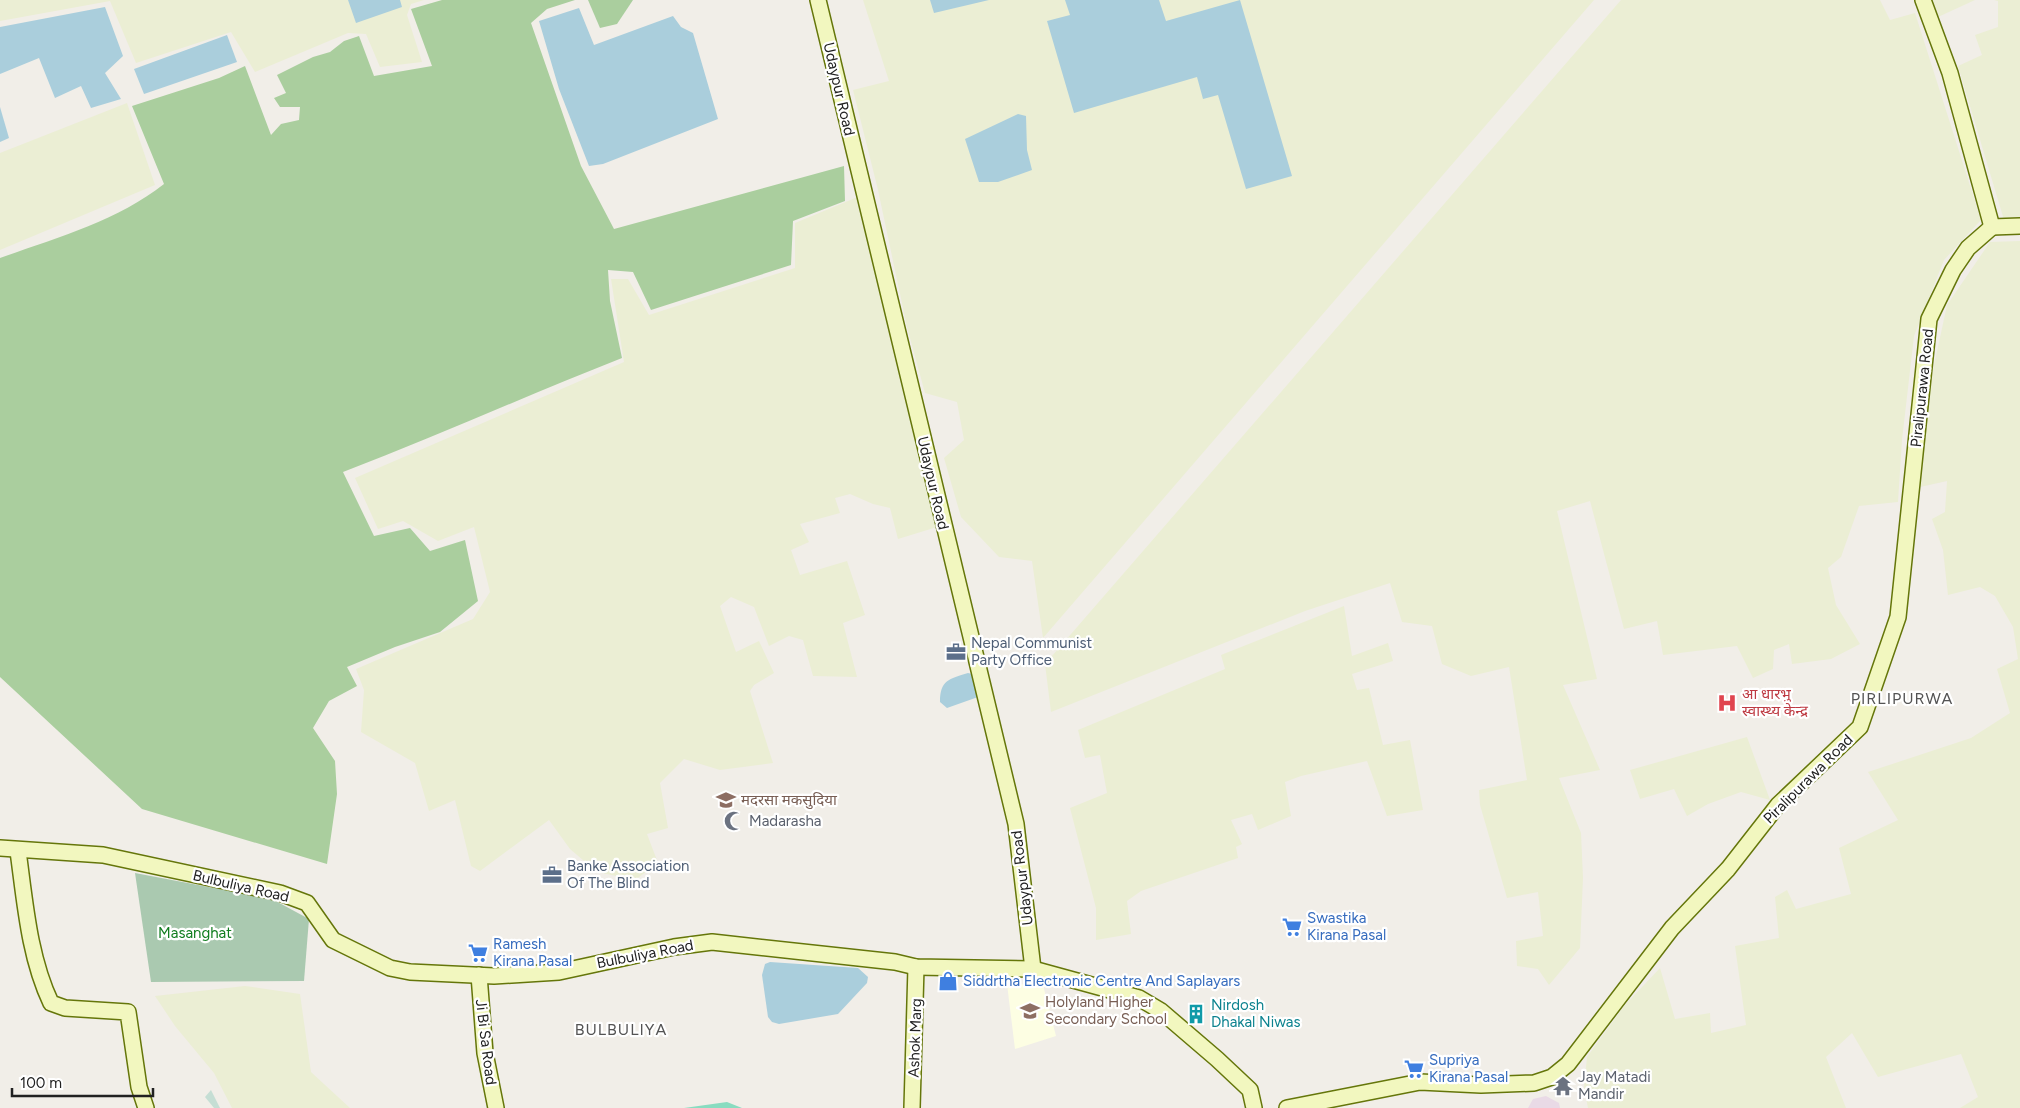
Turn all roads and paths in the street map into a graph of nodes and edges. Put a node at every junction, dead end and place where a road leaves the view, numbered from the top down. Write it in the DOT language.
graph roads {
  1 [pos="818,0"];
  2 [pos="1923,0"];
  3 [pos="2020,226"];
  4 [pos="1992,227"];
  5 [pos="0,848"];
  6 [pos="18,851"];
  7 [pos="916,967"];
  8 [pos="1033,969"];
  9 [pos="479,975"];
  10 [pos="146,1108"];
  11 [pos="496,1108"];
  12 [pos="912,1108"];
  13 [pos="1254,1108"];
  14 [pos="1287,1108"];
  1 -- 8 [label="street, Udaypur Road"];
  2 -- 4 [label="street"];
  3 -- 4 [label="street"];
  4 -- 14 [label="street, Piralipurawa Road"];
  5 -- 6 [label="street, Bulbuliya Road"];
  6 -- 9 [label="street, Bulbuliya Road"];
  6 -- 10 [label="street"];
  7 -- 8 [label="street, Bulbuliya Road"];
  7 -- 9 [label="street, Bulbuliya Road"];
  7 -- 12 [label="street, Ashok Marg"];
  8 -- 13 [label="street, Bulbuliya Road"];
  9 -- 11 [label="street, Ji Bi Sa Road"];
}
